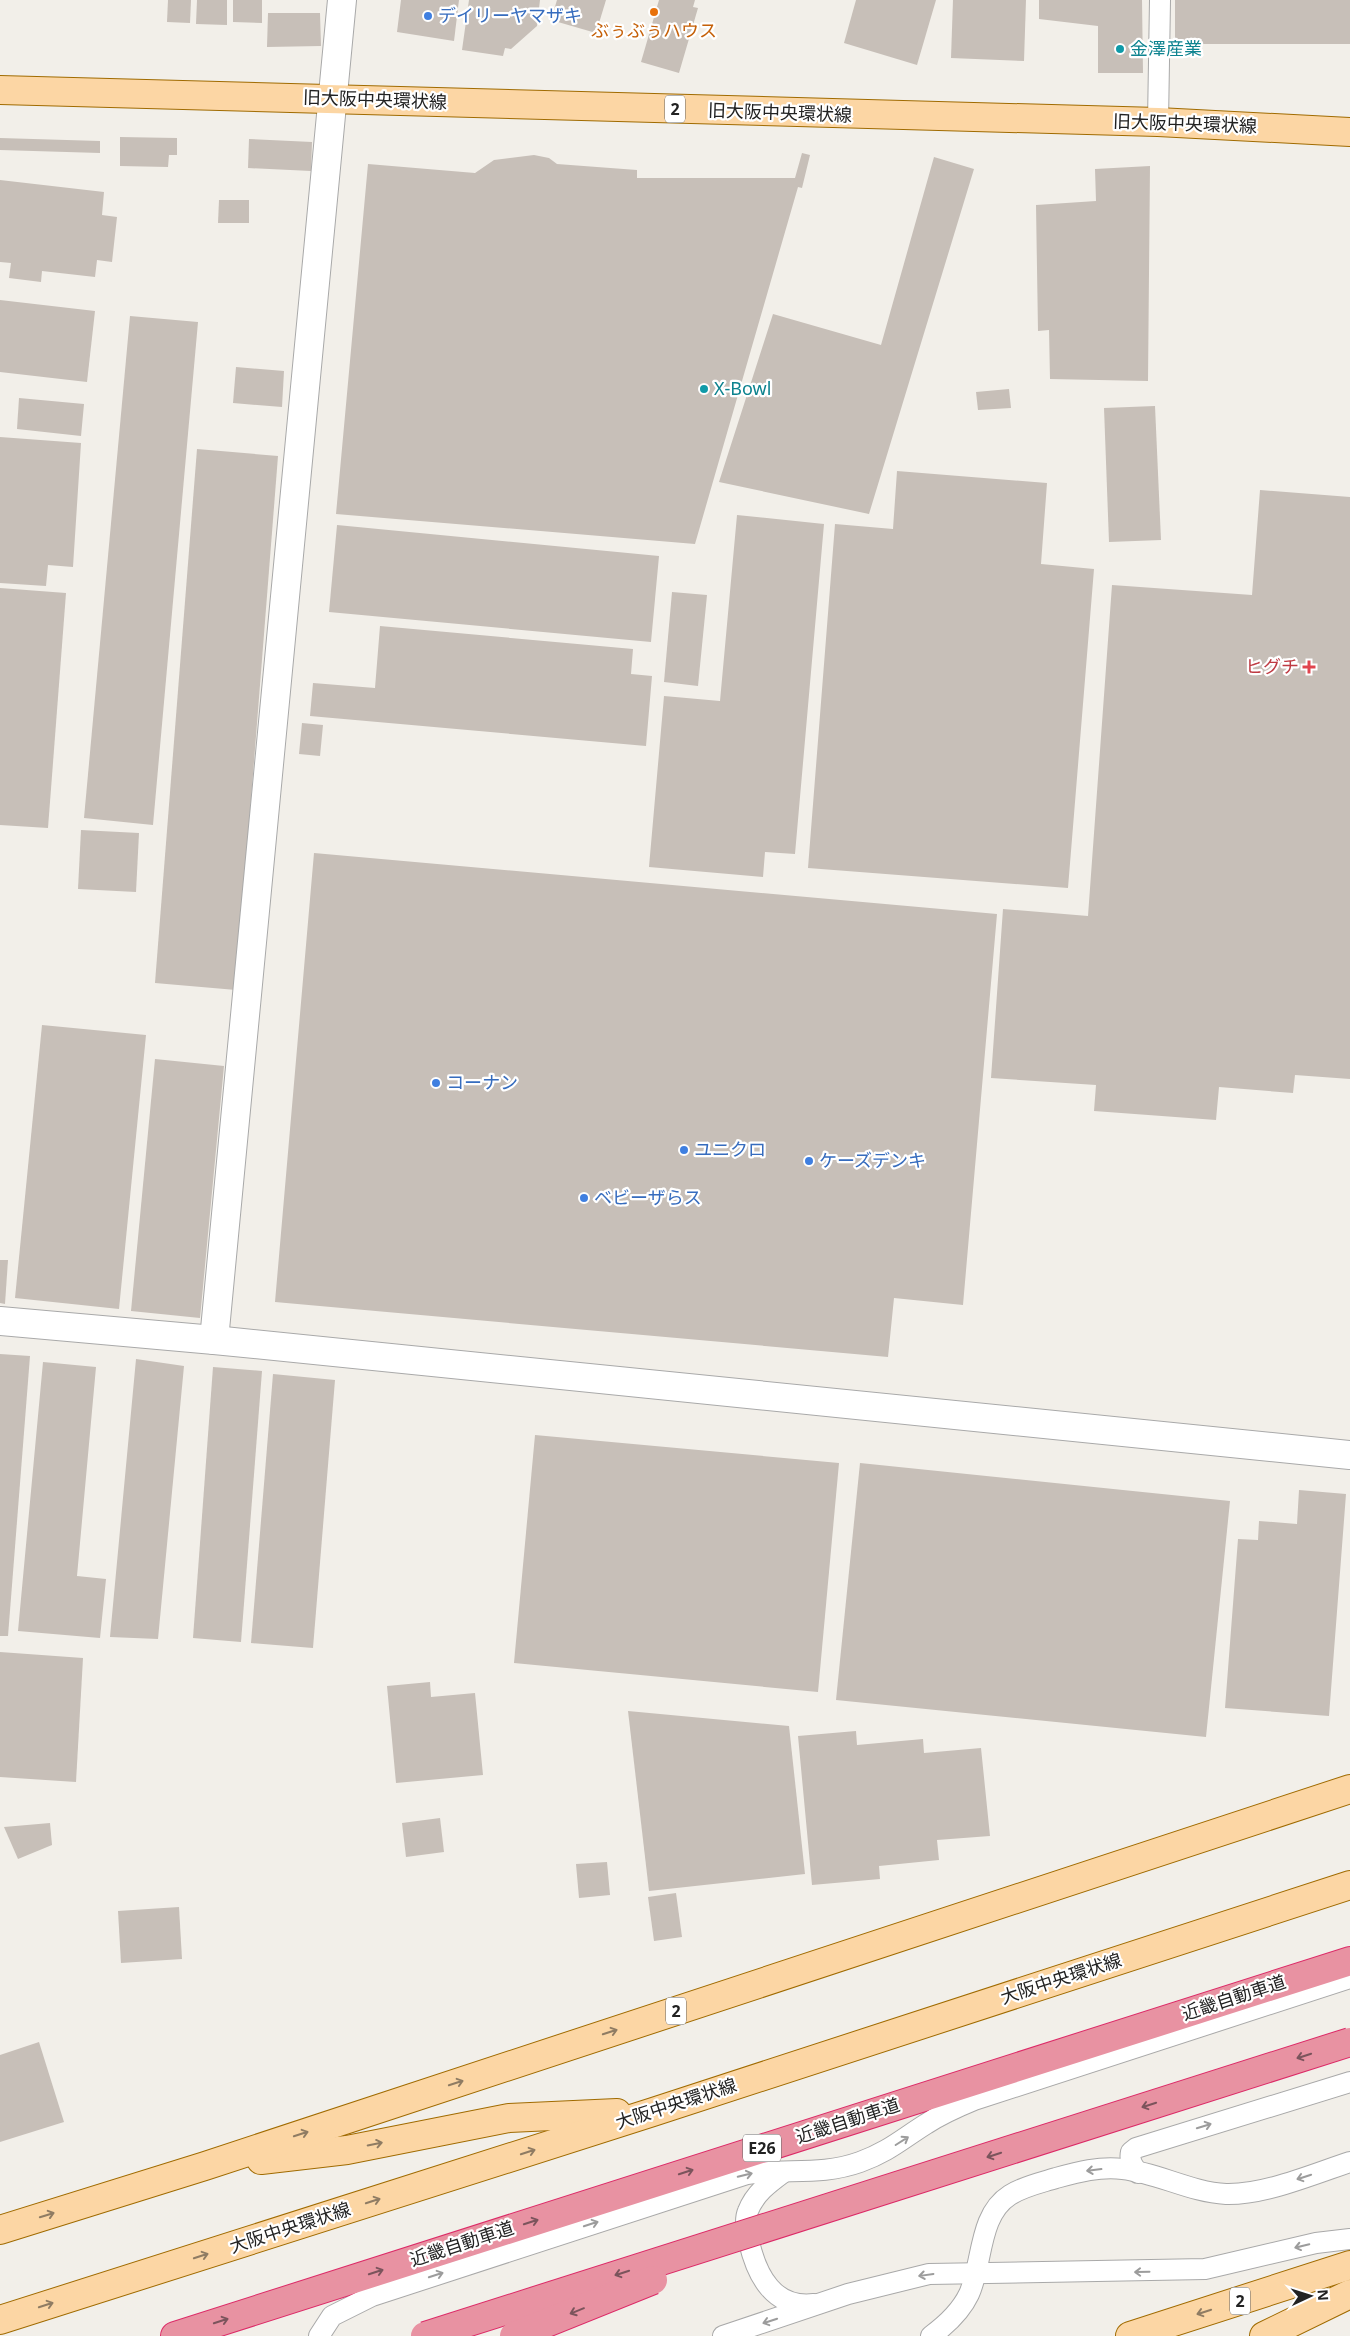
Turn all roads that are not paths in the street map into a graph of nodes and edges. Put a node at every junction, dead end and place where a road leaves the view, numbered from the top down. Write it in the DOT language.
graph roads {
  1 [pos="342,0"];
  2 [pos="1160,0"];
  3 [pos="0,90"];
  4 [pos="331,98"];
  5 [pos="1158,122"];
  6 [pos="1350,132"];
  7 [pos="0,1321"];
  8 [pos="214,1340"];
  9 [pos="1350,1455"];
  10 [pos="1350,1789"];
  11 [pos="1350,1886"];
  12 [pos="1350,1961"];
  13 [pos="1350,1978"];
  14 [pos="1350,2042"];
  15 [pos="1350,2082"];
  16 [pos="653,2112"];
  17 [pos="1350,2162"];
  18 [pos="205,2166"];
  19 [pos="784,2172"];
  20 [pos="1138,2173"];
  21 [pos="865,2195"];
  22 [pos="0,2230"];
  23 [pos="1350,2239"];
  24 [pos="1350,2266"];
  25 [pos="975,2273"];
  26 [pos="1350,2294"];
  27 [pos="824,2303"];
  28 [pos="0,2320"];
  29 [pos="175,2336"];
  30 [pos="319,2336"];
  31 [pos="425,2336"];
  32 [pos="514,2336"];
  33 [pos="723,2336"];
  34 [pos="931,2336"];
  35 [pos="1130,2336"];
  36 [pos="1264,2336"];
  1 -- 4 [label="street"];
  2 -- 5 [label="lane"];
  3 -- 4 [label="main road, 旧大阪中央環状線 / 2"];
  4 -- 5 [label="main road, 旧大阪中央環状線 / 2"];
  4 -- 8 [label="street"];
  5 -- 6 [label="main road, 旧大阪中央環状線 / 2"];
  7 -- 8 [label="street"];
  8 -- 9 [label="street"];
  18 -- 10 [label="main road, 2, one-way"];
  11 -- 16 [label="main road, 大阪中央環状線"];
  29 -- 12 [label="highway, 近畿自動車道 / E26, one-way"];
  19 -- 13 [label="lane, one-way"];
  14 -- 21 [label="highway, one-way, bridge"];
  20 -- 15 [label="lane, one-way"];
  18 -- 16 [label="main road, one-way"];
  28 -- 16 [label="main road, 大阪中央環状線, one-way"];
  17 -- 20 [label="lane, one-way"];
  22 -- 18 [label="main road, 2, one-way"];
  19 -- 27 [label="lane"];
  30 -- 19 [label="lane, one-way"];
  20 -- 25 [label="lane, one-way"];
  21 -- 31 [label="highway, one-way, bridge"];
  21 -- 32 [label="highway, one-way, bridge"];
  23 -- 25 [label="lane, one-way"];
  24 -- 35 [label="main road, 2, one-way"];
  25 -- 27 [label="lane, one-way"];
  25 -- 34 [label="lane"];
  26 -- 36 [label="main road"];
  27 -- 33 [label="lane, one-way"];
}
